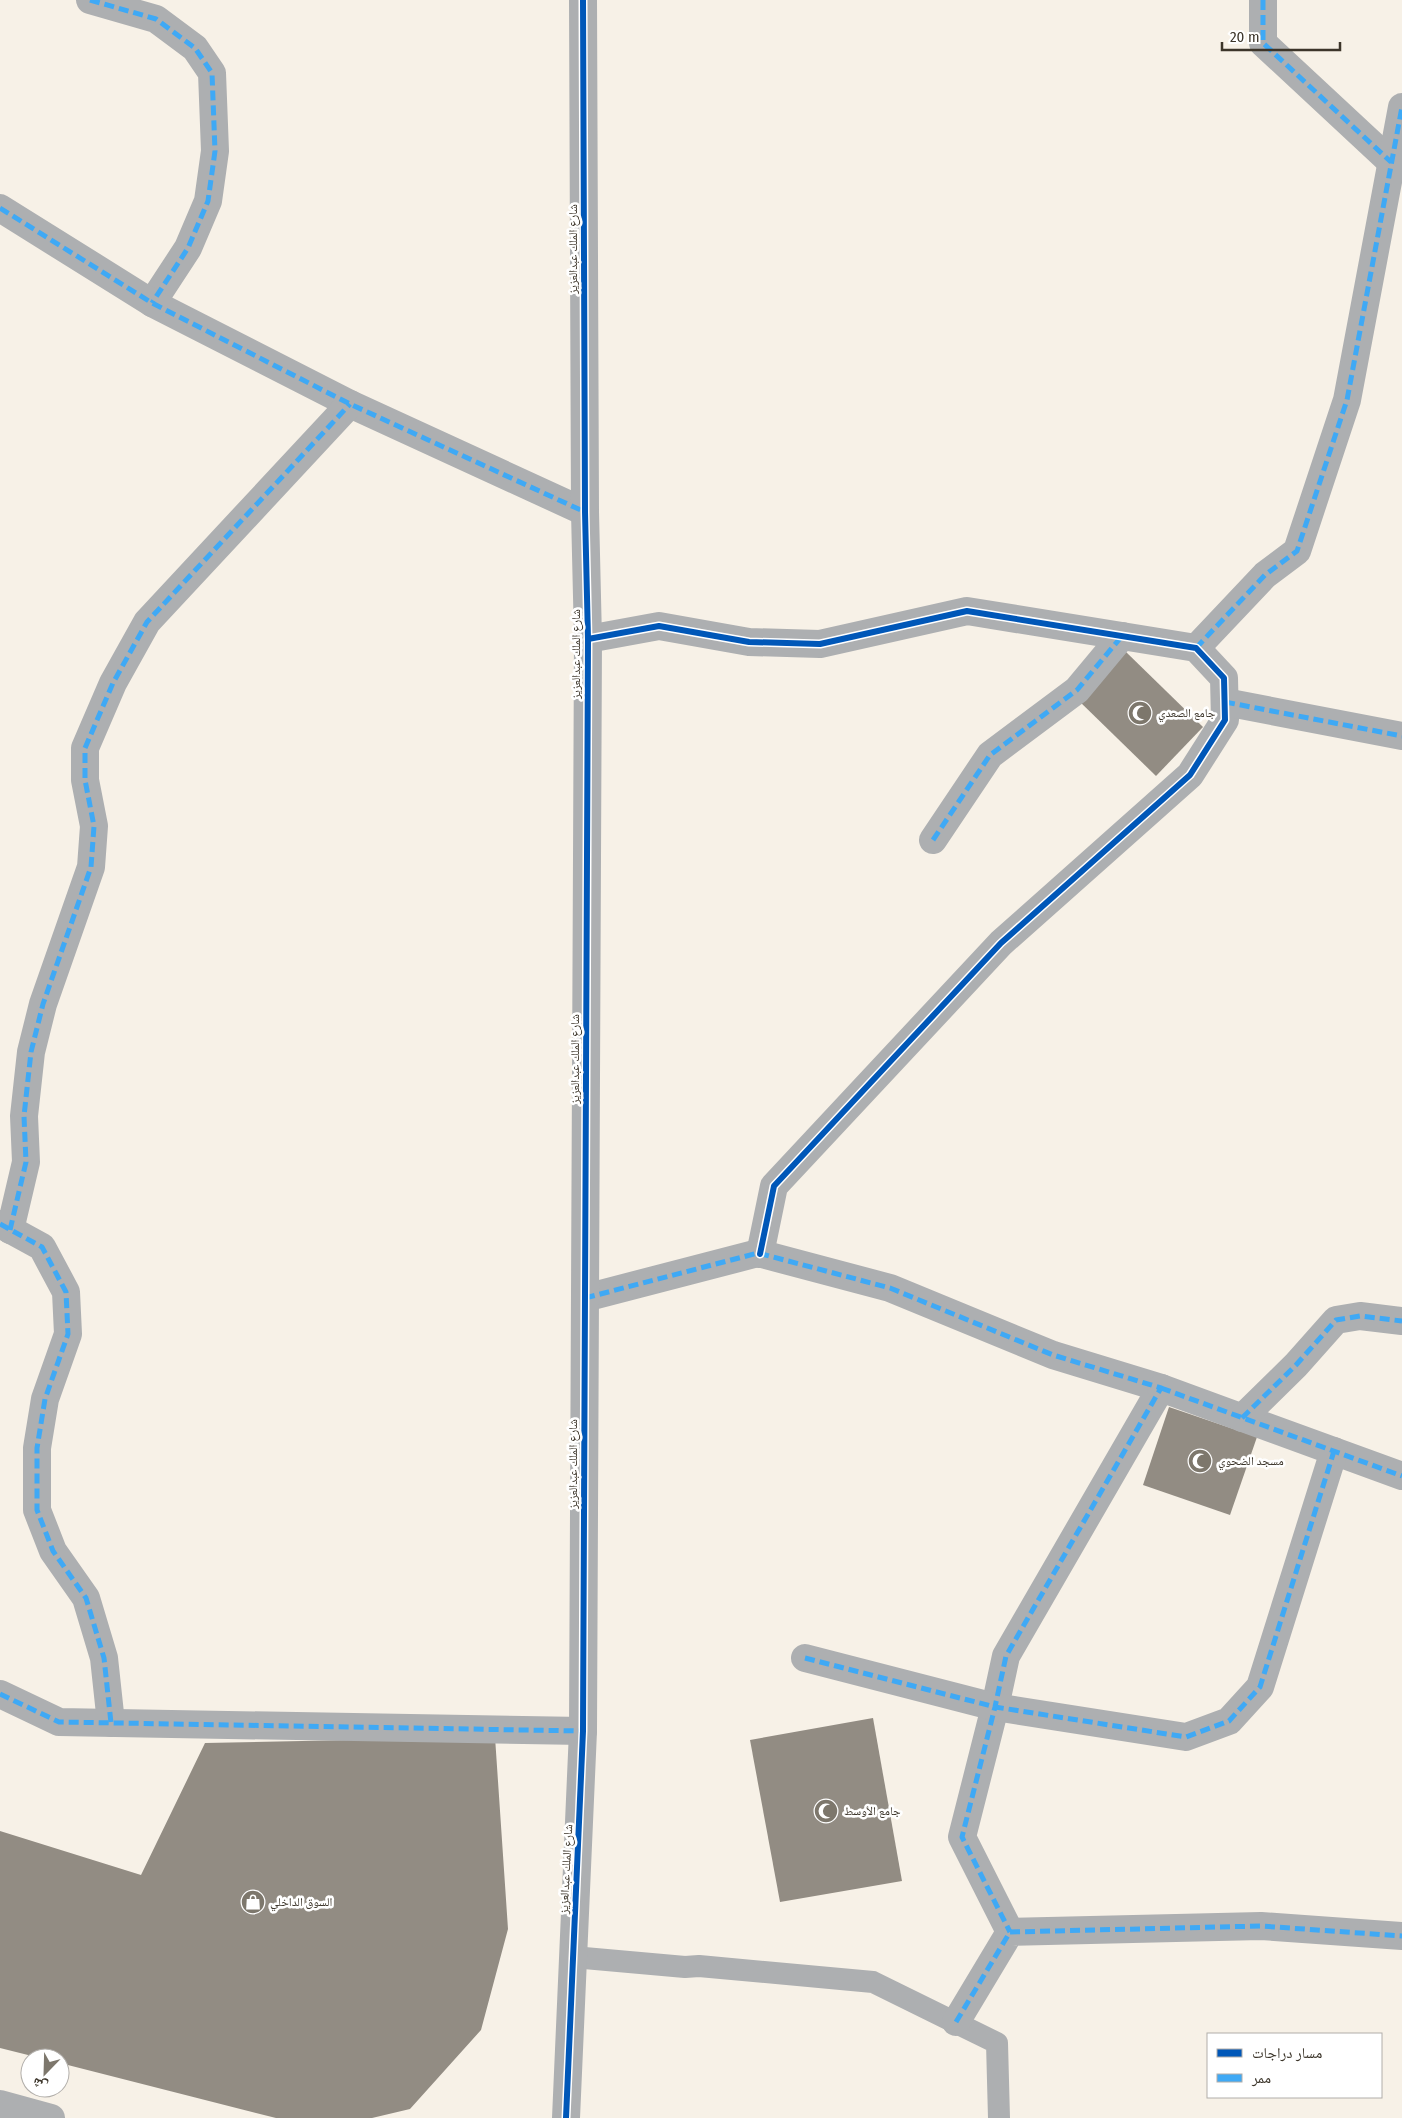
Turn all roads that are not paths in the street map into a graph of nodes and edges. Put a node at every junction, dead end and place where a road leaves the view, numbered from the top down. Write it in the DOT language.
graph roads {
  1 [pos="90,0"];
  2 [pos="583,0"];
  3 [pos="1263,0"];
  4 [pos="1402,109"];
  5 [pos="1391,162"];
  6 [pos="0,208"];
  7 [pos="152,303"];
  8 [pos="350,404"];
  9 [pos="585,512"];
  10 [pos="1122,636"];
  11 [pos="588,640"];
  12 [pos="1196,648"];
  13 [pos="1225,702"];
  14 [pos="1402,736"];
  15 [pos="934,840"];
  16 [pos="5,1227"];
  17 [pos="760,1254"];
  18 [pos="585,1298"];
  19 [pos="1402,1321"];
  20 [pos="1161,1388"];
  21 [pos="1242,1418"];
  22 [pos="1334,1452"];
  23 [pos="1402,1476"];
  24 [pos="805,1658"];
  25 [pos="0,1694"];
  26 [pos="995,1707"];
  27 [pos="110,1723"];
  28 [pos="583,1730"];
  29 [pos="1010,1932"];
  30 [pos="1402,1936"];
  31 [pos="573,1957"];
  32 [pos="956,2022"];
  33 [pos="0,2104"];
  34 [pos="51,2118"];
  35 [pos="566,2118"];
  36 [pos="998,2118"];
  1 -- 7 [label="street"];
  2 -- 9 [label="street, شارع الملك عبدالعزيز"];
  3 -- 5 [label="street"];
  4 -- 5 [label="street"];
  5 -- 12 [label="street"];
  6 -- 7 [label="street"];
  7 -- 8 [label="street"];
  8 -- 9 [label="street"];
  8 -- 16 [label="street"];
  9 -- 11 [label="street, شارع الملك عبدالعزيز"];
  10 -- 11 [label="street"];
  10 -- 12 [label="street"];
  10 -- 15 [label="street"];
  11 -- 18 [label="street, شارع الملك عبدالعزيز"];
  12 -- 13 [label="street"];
  13 -- 14 [label="street"];
  13 -- 17 [label="street"];
  16 -- 27 [label="street"];
  17 -- 18 [label="street"];
  17 -- 20 [label="street"];
  18 -- 28 [label="street, شارع الملك عبدالعزيز"];
  19 -- 21 [label="street"];
  20 -- 21 [label="street"];
  20 -- 26 [label="street"];
  21 -- 22 [label="street"];
  22 -- 23 [label="street"];
  22 -- 26 [label="street"];
  24 -- 26 [label="street"];
  25 -- 27 [label="street"];
  26 -- 29 [label="street"];
  27 -- 28 [label="street"];
  28 -- 31 [label="street, شارع الملك عبدالعزيز"];
  29 -- 30 [label="street"];
  29 -- 32 [label="street"];
  31 -- 32 [label="lane"];
  31 -- 35 [label="street, شارع الملك عبدالعزيز"];
  32 -- 36 [label="lane"];
  33 -- 34 [label="street"];
}
